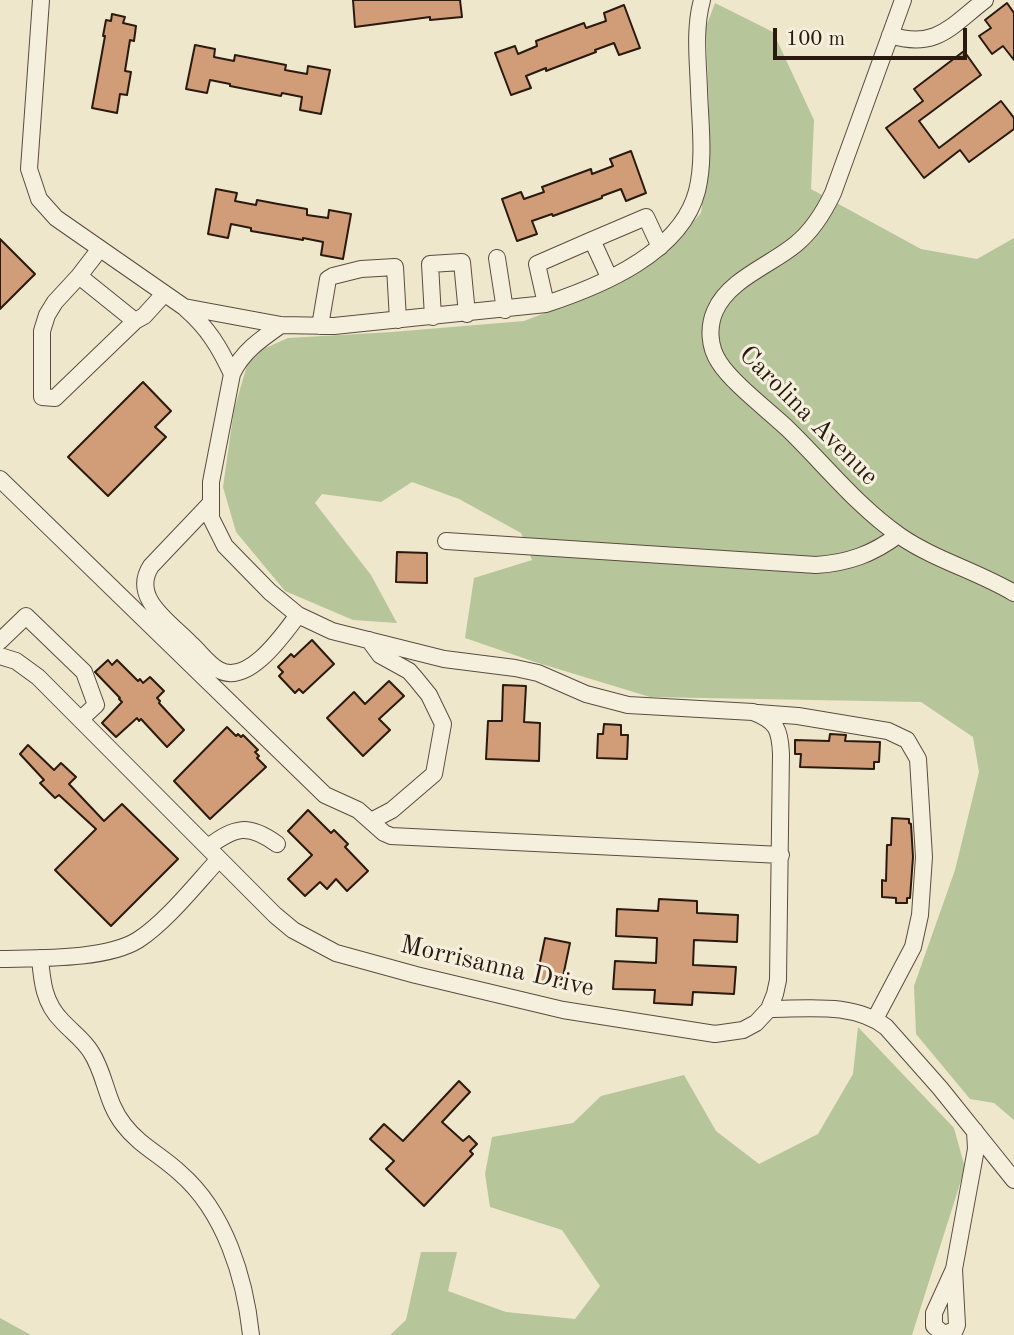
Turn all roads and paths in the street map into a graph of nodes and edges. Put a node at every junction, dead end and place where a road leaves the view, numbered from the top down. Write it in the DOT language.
graph roads {
  1 [pos="41,0"];
  2 [pos="702,0"];
  3 [pos="903,0"];
  4 [pos="985,0"];
  5 [pos="890,35"];
  6 [pos="592,240"];
  7 [pos="660,247"];
  8 [pos="99,250"];
  9 [pos="527,250"];
  10 [pos="497,258"];
  11 [pos="537,264"];
  12 [pos="79,276"];
  13 [pos="609,277"];
  14 [pos="164,294"];
  15 [pos="546,304"];
  16 [pos="184,307"];
  17 [pos="505,310"];
  18 [pos="467,314"];
  19 [pos="433,317"];
  20 [pos="398,320"];
  21 [pos="135,321"];
  22 [pos="281,325"];
  23 [pos="320,326"];
  24 [pos="232,374"];
  25 [pos="0,479"];
  26 [pos="209,505"];
  27 [pos="898,535"];
  28 [pos="446,541"];
  29 [pos="1014,593"];
  30 [pos="298,615"];
  31 [pos="0,640"];
  32 [pos="369,640"];
  33 [pos="186,649"];
  34 [pos="0,656"];
  35 [pos="753,712"];
  36 [pos="81,719"];
  37 [pos="370,821"];
  38 [pos="277,844"];
  39 [pos="214,853"];
  40 [pos="781,855"];
  41 [pos="40,958"];
  42 [pos="0,959"];
  43 [pos="769,1009"];
  44 [pos="875,1019"];
  45 [pos="975,1131"];
  46 [pos="1014,1180"];
  47 [pos="954,1269"];
  48 [pos="251,1335"];
  1 -- 8 [label="street"];
  2 -- 7 [label="street"];
  3 -- 5 [label="street, Carolina Avenue"];
  4 -- 5 [label="street"];
  5 -- 27 [label="street, Carolina Avenue"];
  6 -- 7 [label="street"];
  6 -- 11 [label="street"];
  6 -- 13 [label="street"];
  7 -- 13 [label="street"];
  8 -- 12 [label="street"];
  8 -- 14 [label="street"];
  9 -- 11 [label="street"];
  10 -- 17 [label="street"];
  11 -- 15 [label="street"];
  12 -- 21 [label="street"];
  12 -- 21 [label="street"];
  13 -- 15 [label="street"];
  14 -- 16 [label="street"];
  14 -- 21 [label="street"];
  15 -- 17 [label="street"];
  16 -- 22 [label="street"];
  16 -- 24 [label="street"];
  17 -- 18 [label="street"];
  18 -- 19 [label="street"];
  18 -- 19 [label="street"];
  19 -- 20 [label="street"];
  20 -- 23 [label="street"];
  20 -- 23 [label="street"];
  22 -- 23 [label="street"];
  22 -- 24 [label="street"];
  24 -- 26 [label="street"];
  25 -- 33 [label="street"];
  26 -- 30 [label="street"];
  26 -- 33 [label="street"];
  27 -- 28 [label="street"];
  27 -- 29 [label="street, Carolina Avenue"];
  30 -- 32 [label="street"];
  30 -- 33 [label="street"];
  31 -- 36 [label="street"];
  32 -- 35 [label="street"];
  32 -- 37 [label="street"];
  33 -- 37 [label="street"];
  34 -- 36 [label="street, Morrisanna Drive"];
  35 -- 40 [label="street"];
  35 -- 44 [label="street"];
  36 -- 39 [label="street, Morrisanna Drive"];
  37 -- 40 [label="street"];
  38 -- 39 [label="street"];
  39 -- 41 [label="street"];
  39 -- 43 [label="street, Morrisanna Drive"];
  40 -- 43 [label="street"];
  41 -- 42 [label="street"];
  41 -- 48 [label="street"];
  43 -- 44 [label="street"];
  44 -- 45 [label="street"];
  45 -- 46 [label="street"];
  45 -- 47 [label="street"];
}
